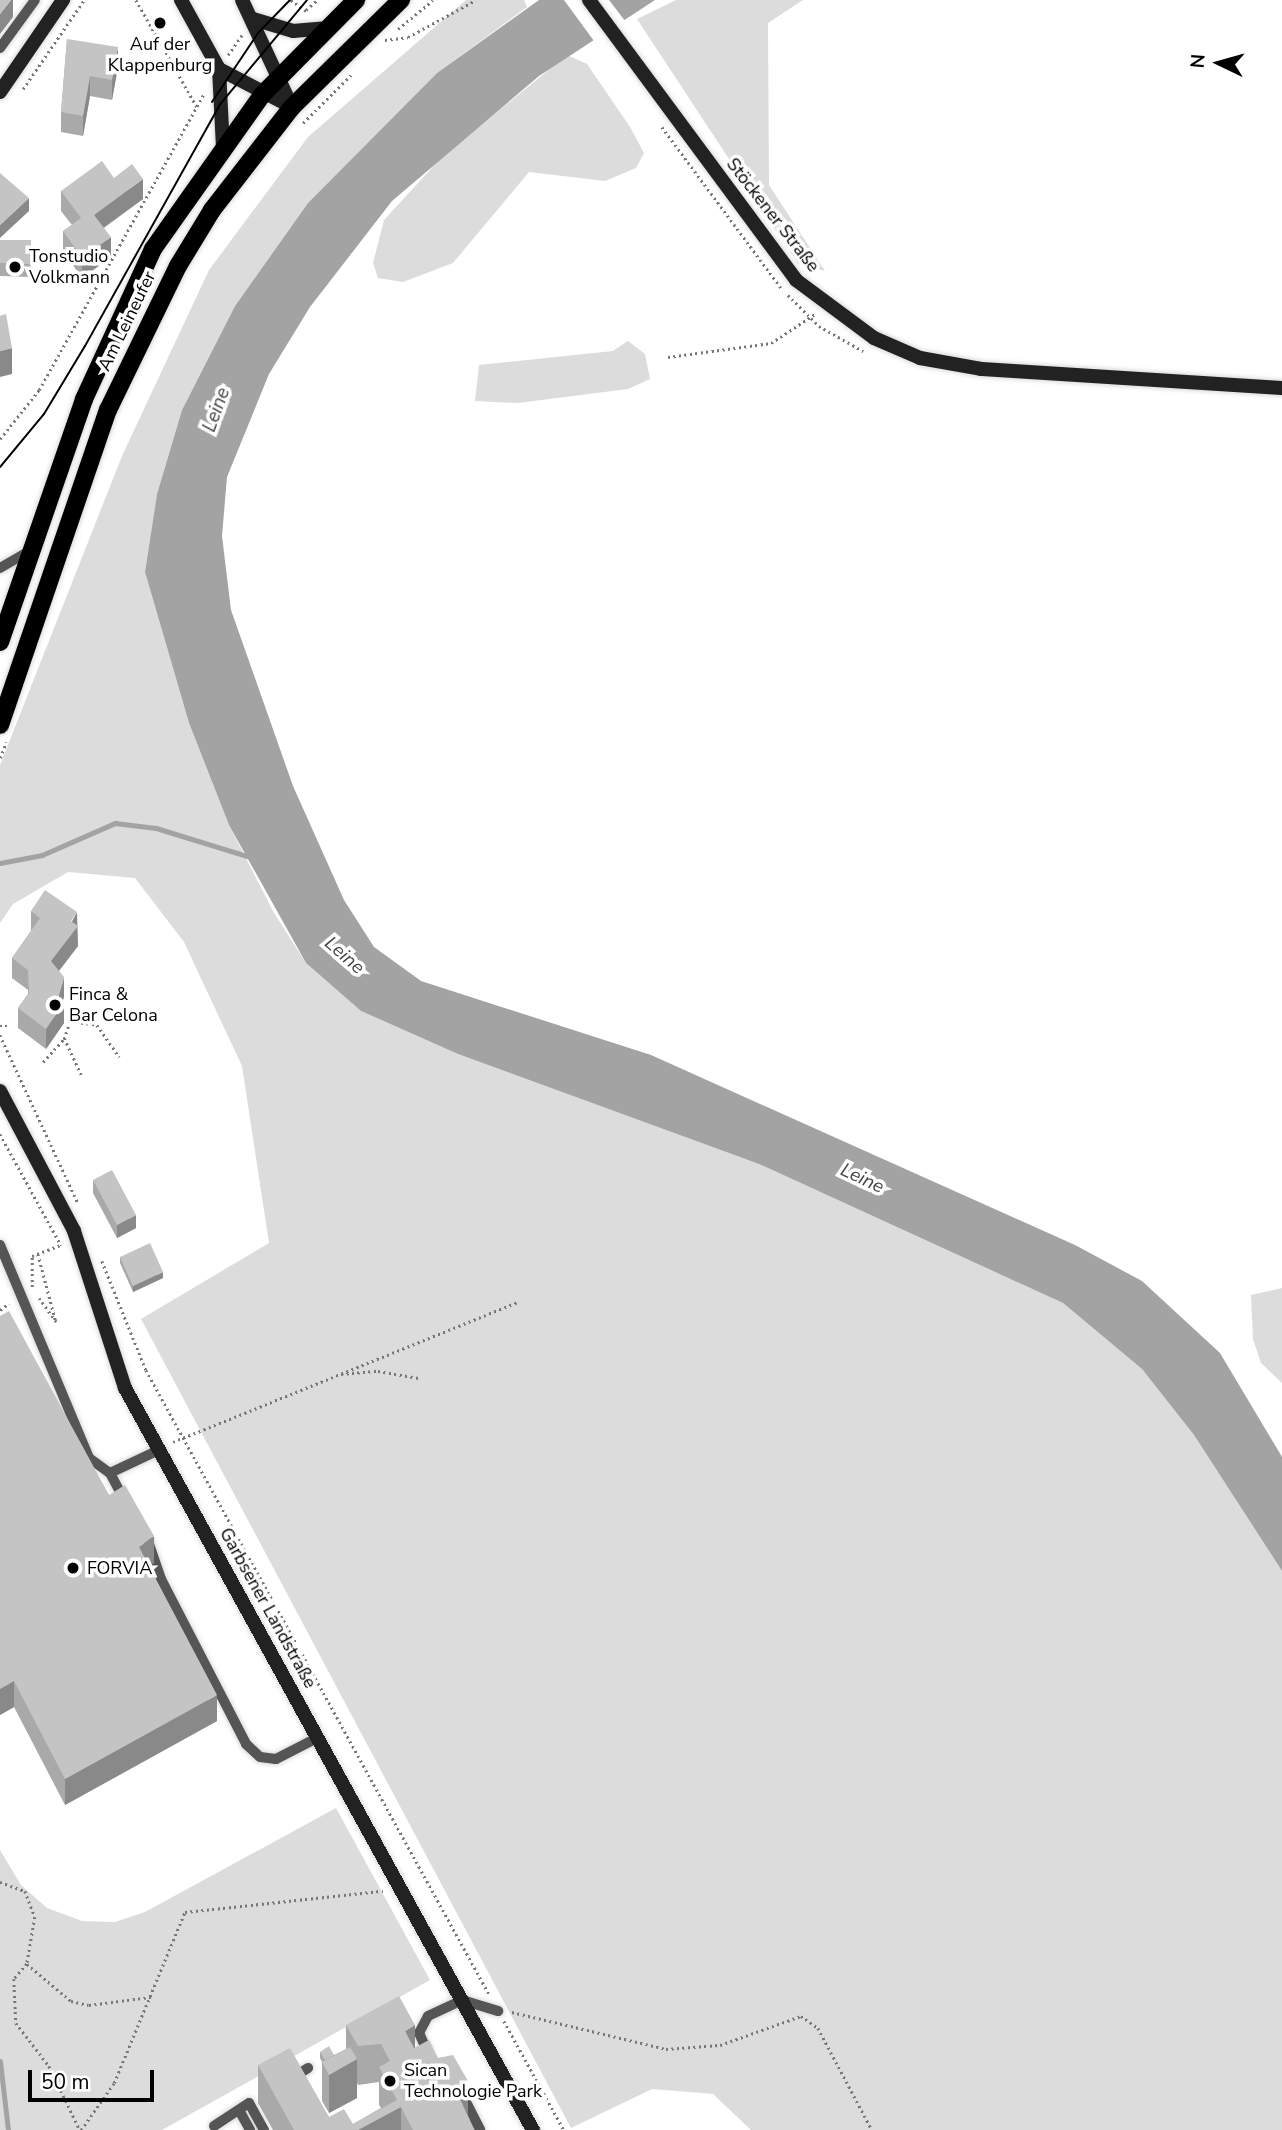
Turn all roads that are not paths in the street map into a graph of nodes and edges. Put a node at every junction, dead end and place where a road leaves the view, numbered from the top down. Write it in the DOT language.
graph roads {
  1 [pos="35,0"];
  2 [pos="63,0"];
  3 [pos="181,0"];
  4 [pos="242,0"];
  5 [pos="356,0"];
  6 [pos="401,0"];
  7 [pos="589,0"];
  8 [pos="253,19"];
  9 [pos="326,28"];
  10 [pos="0,48"];
  11 [pos="219,69"];
  12 [pos="278,76"];
  13 [pos="0,92"];
  14 [pos="262,95"];
  15 [pos="292,107"];
  16 [pos="223,147"];
  17 [pos="1282,388"];
  18 [pos="33,550"];
  19 [pos="0,568"];
  20 [pos="0,642"];
  21 [pos="5,729"];
  22 [pos="0,1091"];
  23 [pos="0,1245"];
  24 [pos="0,1267"];
  25 [pos="17,1278"];
  26 [pos="159,1450"];
  27 [pos="110,1473"];
  28 [pos="135,1518"];
  29 [pos="141,1528"];
  30 [pos="317,1738"];
  31 [pos="462,2000"];
  32 [pos="498,2011"];
  33 [pos="439,2058"];
  34 [pos="308,2068"];
  35 [pos="284,2082"];
  36 [pos="458,2088"];
  37 [pos="261,2096"];
  38 [pos="249,2104"];
  39 [pos="239,2110"];
  40 [pos="214,2126"];
  41 [pos="250,2130"];
  42 [pos="264,2130"];
  43 [pos="480,2130"];
  44 [pos="533,2130"];
  1 -- 10 [label="lane"];
  2 -- 13 [label="main road"];
  3 -- 11 [label="main road"];
  4 -- 8 [label="main road"];
  5 -- 9 [label="main road, Am Leineufer"];
  6 -- 15 [label="main road, Am Leineufer"];
  7 -- 17 [label="main road, Stöckener Straße"];
  8 -- 9 [label="main road"];
  8 -- 12 [label="main road"];
  9 -- 12 [label="main road, Am Leineufer"];
  11 -- 14 [label="main road"];
  11 -- 16 [label="main road"];
  12 -- 14 [label="main road, Am Leineufer"];
  12 -- 15 [label="main road"];
  14 -- 15 [label="main road"];
  14 -- 16 [label="main road, Am Leineufer"];
  15 -- 21 [label="main road, Am Leineufer"];
  16 -- 18 [label="main road, Am Leineufer"];
  18 -- 19 [label="lane"];
  18 -- 20 [label="main road, Am Leineufer"];
  22 -- 26 [label="main road, Garbsener Landstraße"];
  23 -- 25 [label="lane"];
  24 -- 25 [label="lane"];
  25 -- 27 [label="lane"];
  26 -- 27 [label="lane"];
  26 -- 30 [label="main road, Garbsener Landstraße"];
  27 -- 28 [label="lane"];
  29 -- 30 [label="lane"];
  30 -- 31 [label="main road, Garbsener Landstraße"];
  31 -- 32 [label="lane"];
  31 -- 33 [label="lane"];
  31 -- 44 [label="main road, Garbsener Landstraße"];
  34 -- 35 [label="lane"];
  36 -- 43 [label="lane"];
  37 -- 38 [label="lane"];
  38 -- 39 [label="lane"];
  38 -- 42 [label="lane"];
  39 -- 40 [label="lane"];
  39 -- 41 [label="lane"];
}
